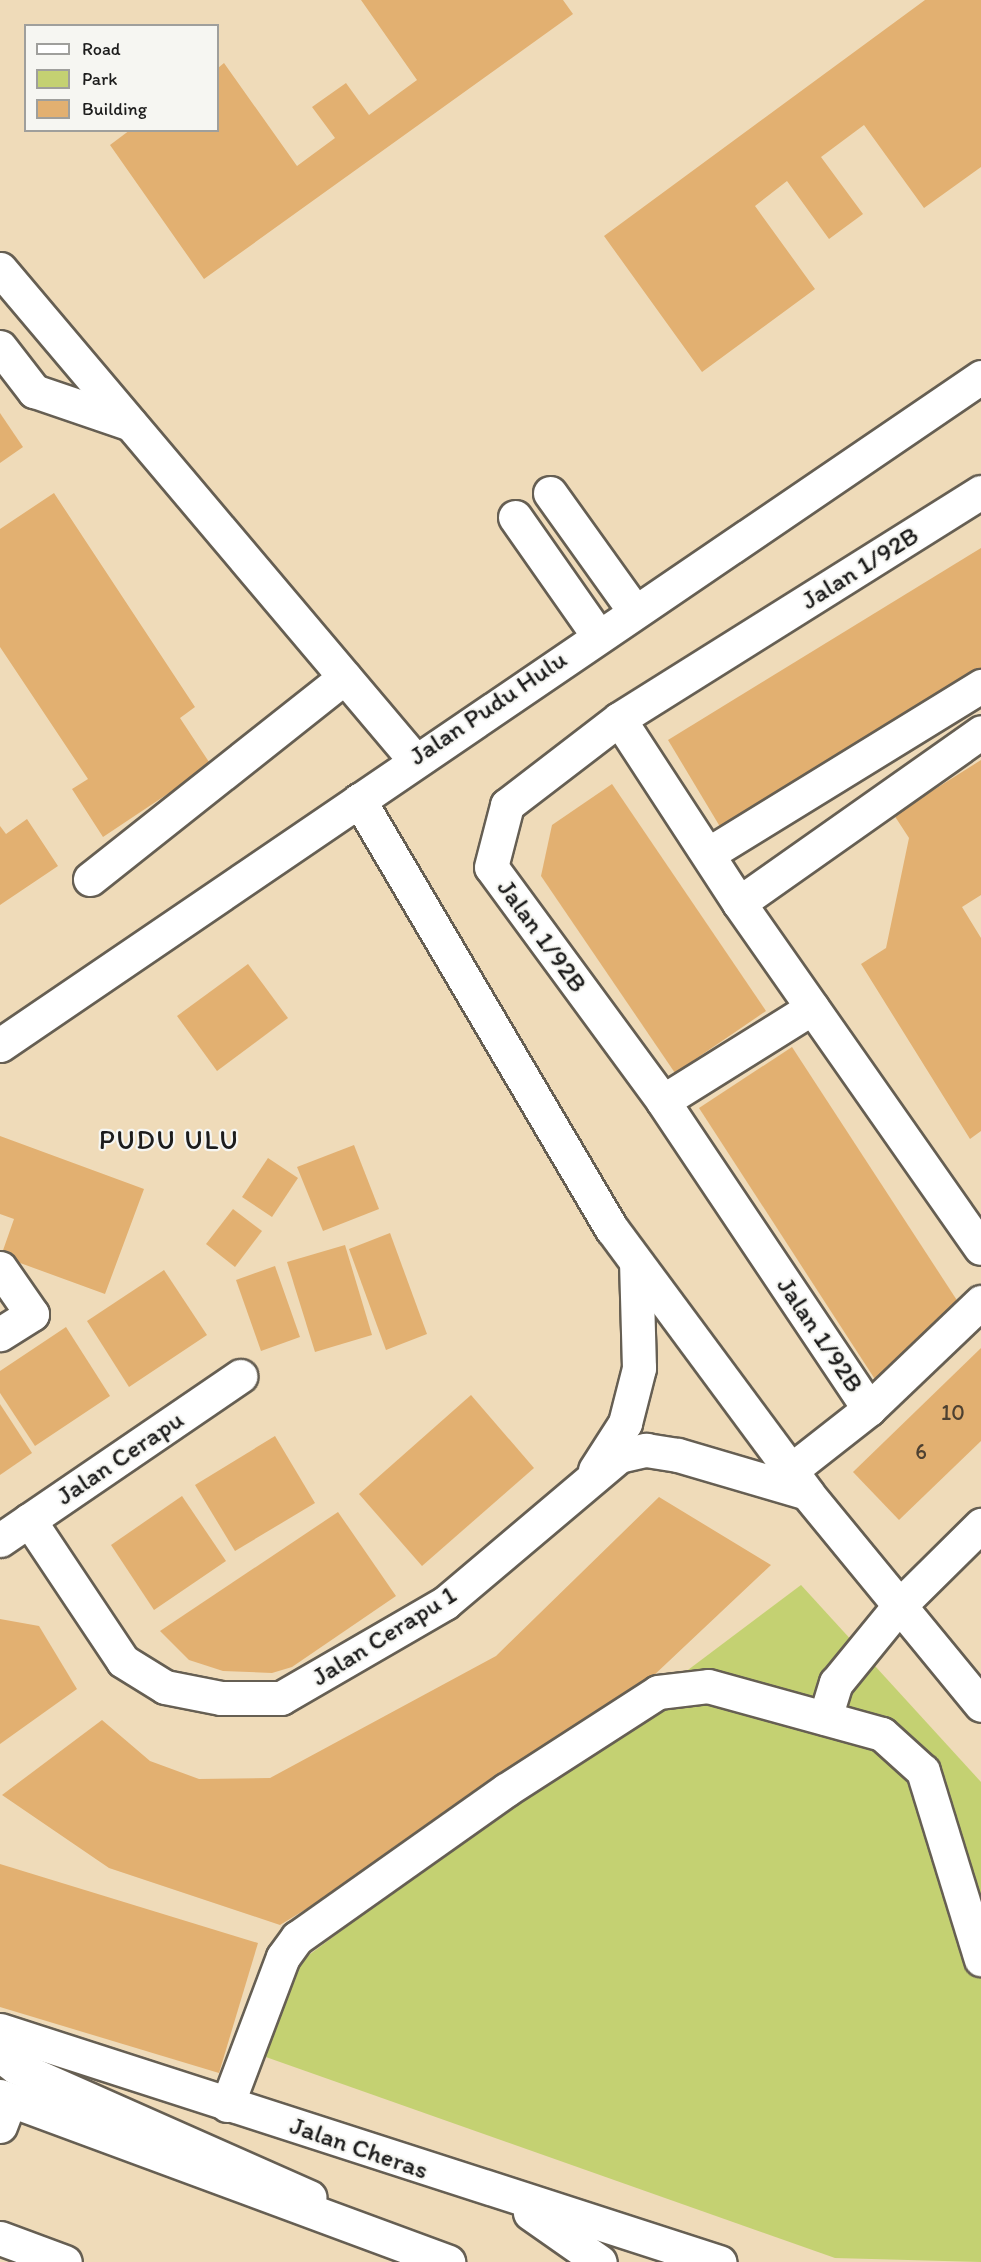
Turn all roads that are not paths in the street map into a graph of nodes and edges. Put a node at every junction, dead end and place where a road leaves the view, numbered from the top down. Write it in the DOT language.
graph roads {
  1 [pos="0,269"];
  2 [pos="0,348"];
  3 [pos="976,389"];
  4 [pos="131,424"];
  5 [pos="981,492"];
  6 [pos="550,493"];
  7 [pos="515,517"];
  8 [pos="633,609"];
  9 [pos="597,634"];
  10 [pos="345,677"];
  11 [pos="981,686"];
  12 [pos="619,719"];
  13 [pos="981,732"];
  14 [pos="414,759"];
  15 [pos="359,800"];
  16 [pos="708,854"];
  17 [pos="90,879"];
  18 [pos="739,903"];
  19 [pos="812,1008"];
  20 [pos="0,1045"];
  21 [pos="663,1101"];
  22 [pos="981,1248"];
  23 [pos="636,1263"];
  24 [pos="0,1268"];
  25 [pos="981,1302"];
  26 [pos="0,1334"];
  27 [pos="240,1376"];
  28 [pos="870,1409"];
  29 [pos="593,1474"];
  30 [pos="799,1482"];
  31 [pos="29,1520"];
  32 [pos="981,1525"];
  33 [pos="0,1540"];
  34 [pos="898,1606"];
  35 [pos="981,1705"];
  36 [pos="825,1718"];
  37 [pos="981,1959"];
  38 [pos="0,2030"];
  39 [pos="0,2055"];
  40 [pos="2,2102"];
  41 [pos="227,2105"];
  42 [pos="141,2119"];
  43 [pos="512,2199"];
  44 [pos="0,2238"];
  45 [pos="65,2262"];
  46 [pos="449,2262"];
  47 [pos="600,2262"];
  48 [pos="719,2262"];
  1 -- 4 [label="street"];
  2 -- 4 [label="street"];
  3 -- 8 [label="street, Jalan Pudu Hulu"];
  4 -- 10 [label="street"];
  5 -- 12 [label="street, Jalan 1/92B"];
  6 -- 8 [label="street"];
  7 -- 9 [label="street"];
  8 -- 9 [label="street, Jalan Pudu Hulu"];
  9 -- 14 [label="street, Jalan Pudu Hulu"];
  10 -- 14 [label="street"];
  10 -- 17 [label="street"];
  11 -- 16 [label="street"];
  12 -- 16 [label="street"];
  12 -- 21 [label="street, Jalan 1/92B"];
  13 -- 18 [label="street"];
  14 -- 15 [label="street, Jalan Pudu Hulu"];
  15 -- 20 [label="street, Jalan Pudu Hulu"];
  15 -- 23 [label="street"];
  16 -- 18 [label="street"];
  18 -- 19 [label="street"];
  19 -- 21 [label="street"];
  19 -- 22 [label="street"];
  21 -- 28 [label="street, Jalan 1/92B"];
  23 -- 29 [label="street"];
  23 -- 30 [label="street"];
  24 -- 26 [label="street"];
  25 -- 28 [label="street"];
  27 -- 31 [label="street, Jalan Cerapu"];
  28 -- 30 [label="street"];
  29 -- 30 [label="street, Jalan Cerapu 1"];
  29 -- 31 [label="street, Jalan Cerapu 1"];
  30 -- 34 [label="street"];
  31 -- 33 [label="street, Jalan Cerapu"];
  32 -- 34 [label="street"];
  34 -- 35 [label="street"];
  34 -- 36 [label="street"];
  36 -- 37 [label="street"];
  36 -- 41 [label="street"];
  38 -- 41 [label="street, Jalan Cheras"];
  39 -- 42 [label="street"];
  40 -- 42 [label="street"];
  40 -- 46 [label="street"];
  41 -- 43 [label="street, Jalan Cheras"];
  42 -- 46 [label="street"];
  43 -- 47 [label="street"];
  43 -- 48 [label="street, Jalan Cheras"];
  44 -- 45 [label="street"];
}
